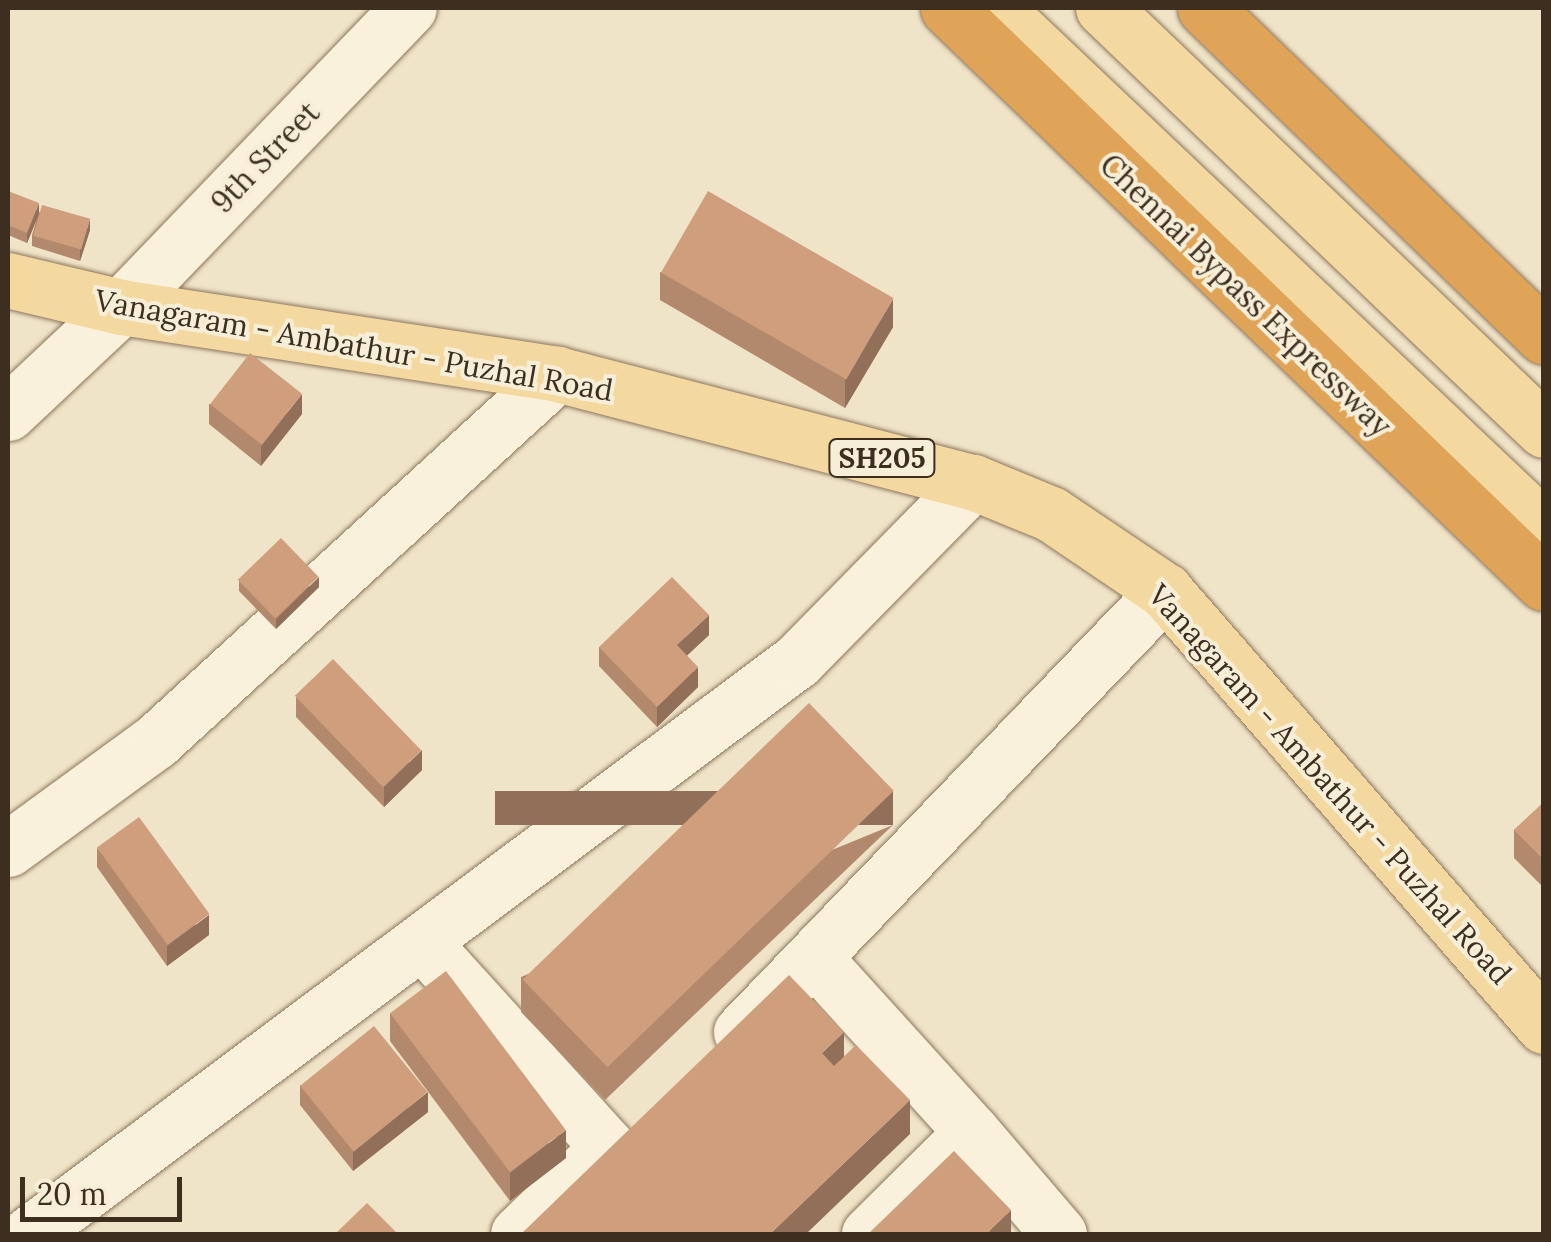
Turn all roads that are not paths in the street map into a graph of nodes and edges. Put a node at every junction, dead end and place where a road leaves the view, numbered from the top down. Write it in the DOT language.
graph roads {
  1 [pos="409,8"];
  2 [pos="948,8"];
  3 [pos="995,8"];
  4 [pos="1103,8"];
  5 [pos="1204,8"];
  6 [pos="8,280"];
  7 [pos="121,306"];
  8 [pos="1544,338"];
  9 [pos="557,374"];
  10 [pos="8,413"];
  11 [pos="1544,430"];
  12 [pos="972,482"];
  13 [pos="1544,528"];
  14 [pos="1544,584"];
  15 [pos="1165,591"];
  16 [pos="8,848"];
  17 [pos="422,942"];
  18 [pos="816,960"];
  19 [pos="1544,1026"];
  20 [pos="708,1064"];
  21 [pos="972,1132"];
  22 [pos="30,1234"];
  23 [pos="518,1234"];
  24 [pos="869,1234"];
  25 [pos="1059,1234"];
  1 -- 7 [label="street, 9th Street"];
  2 -- 14 [label="highway, Chennai Bypass Expressway"];
  3 -- 13 [label="main road"];
  4 -- 11 [label="main road"];
  5 -- 8 [label="highway"];
  6 -- 7 [label="main road, Vanagaram - Ambathur - Puzhal Road / SH205"];
  7 -- 9 [label="main road, Vanagaram - Ambathur - Puzhal Road / SH205"];
  7 -- 10 [label="street, 9th Street"];
  9 -- 12 [label="main road, Vanagaram - Ambathur - Puzhal Road / SH205"];
  9 -- 16 [label="street"];
  12 -- 15 [label="main road, Vanagaram - Ambathur - Puzhal Road / SH205"];
  12 -- 17 [label="street"];
  15 -- 18 [label="street"];
  15 -- 19 [label="main road, Vanagaram - Ambathur - Puzhal Road / SH205"];
  17 -- 22 [label="street"];
  17 -- 23 [label="street"];
  18 -- 20 [label="street"];
  18 -- 21 [label="street"];
  21 -- 24 [label="street"];
  21 -- 25 [label="street"];
}
